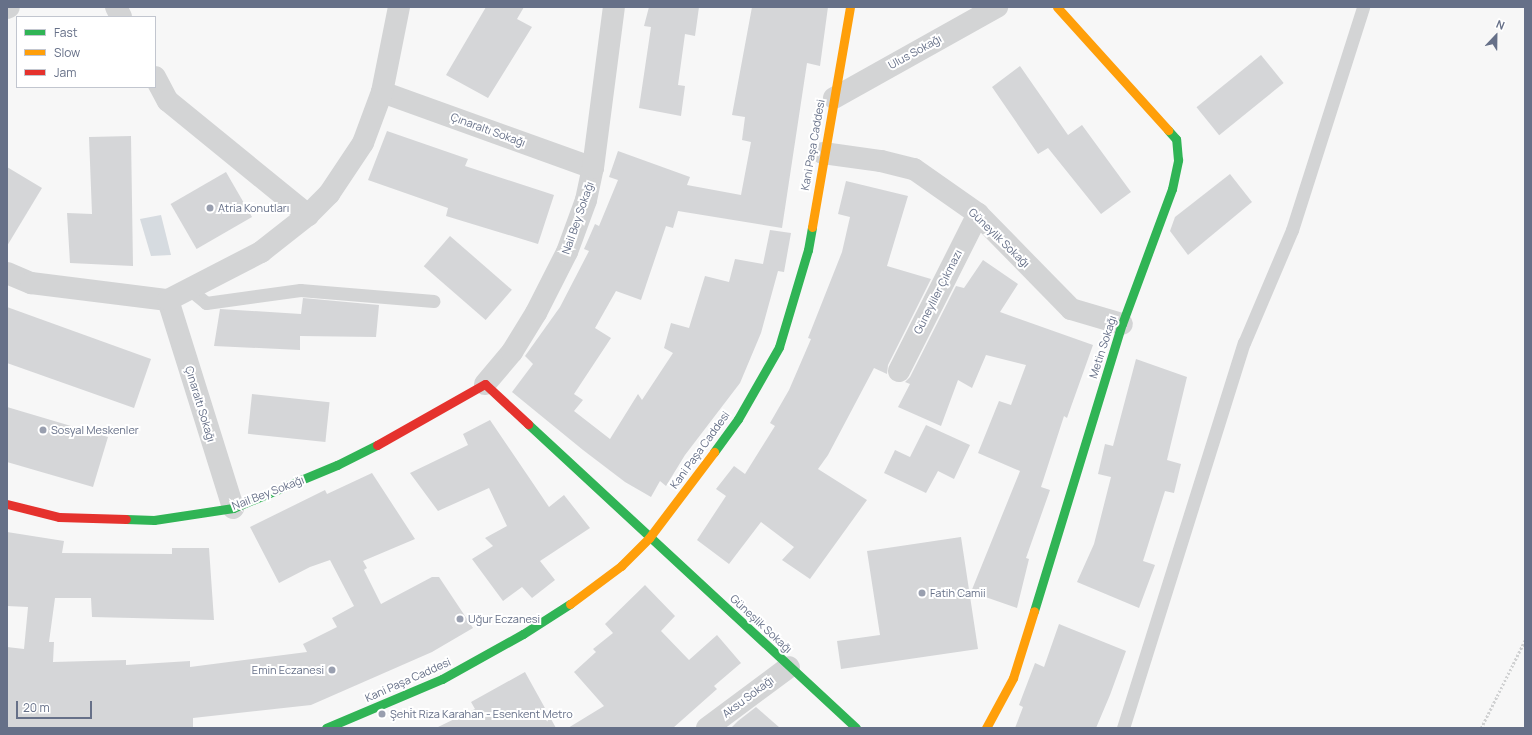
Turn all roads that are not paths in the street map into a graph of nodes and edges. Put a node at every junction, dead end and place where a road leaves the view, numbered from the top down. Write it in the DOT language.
graph roads {
  1 [pos="116,7"];
  2 [pos="399,7"];
  3 [pos="614,7"];
  4 [pos="850,7"];
  5 [pos="997,7"];
  6 [pos="1057,7"];
  7 [pos="1363,7"];
  8 [pos="120,16"];
  9 [pos="156,79"];
  10 [pos="382,92"];
  11 [pos="834,98"];
  12 [pos="823,153"];
  13 [pos="594,168"];
  14 [pos="978,214"];
  15 [pos="308,215"];
  16 [pos="7,273"];
  17 [pos="189,289"];
  18 [pos="168,300"];
  19 [pos="434,301"];
  20 [pos="1122,324"];
  21 [pos="899,371"];
  22 [pos="485,384"];
  23 [pos="7,504"];
  24 [pos="233,508"];
  25 [pos="649,538"];
  26 [pos="789,666"];
  27 [pos="326,728"];
  28 [pos="707,728"];
  29 [pos="856,728"];
  30 [pos="986,728"];
  31 [pos="1123,728"];
  1 -- 8 [label="street"];
  2 -- 10 [label="street"];
  3 -- 13 [label="street, Nail Bey Sokağı"];
  4 -- 11 [label="street, Kani Paşa Caddesi"];
  5 -- 11 [label="street, Ulus Sokağı"];
  6 -- 20 [label="street, Metin Sokağı"];
  7 -- 31 [label="lane"];
  9 -- 15 [label="street"];
  10 -- 13 [label="street, Çınaraltı Sokağı"];
  10 -- 15 [label="street"];
  11 -- 12 [label="street, Kani Paşa Caddesi"];
  12 -- 14 [label="street, Güneylik Sokağı"];
  12 -- 25 [label="street, Kani Paşa Caddesi"];
  13 -- 22 [label="street, Nail Bey Sokağı"];
  14 -- 20 [label="street, Güneylik Sokağı"];
  14 -- 21 [label="street, Güneyliler Çıkmazı"];
  15 -- 17 [label="street"];
  16 -- 18 [label="street"];
  17 -- 18 [label="street"];
  17 -- 19 [label="lane"];
  18 -- 24 [label="street, Çınaraltı Sokağı"];
  20 -- 30 [label="street, Metin Sokağı"];
  22 -- 24 [label="street, Nail Bey Sokağı"];
  22 -- 25 [label="street"];
  23 -- 24 [label="street, Nail Bey Sokağı"];
  25 -- 26 [label="street, Güneşlik Sokağı"];
  25 -- 27 [label="street, Kani Paşa Caddesi"];
  26 -- 28 [label="street, Aksu Sokağı"];
  26 -- 29 [label="street, Güneşlik Sokağı"];
}
